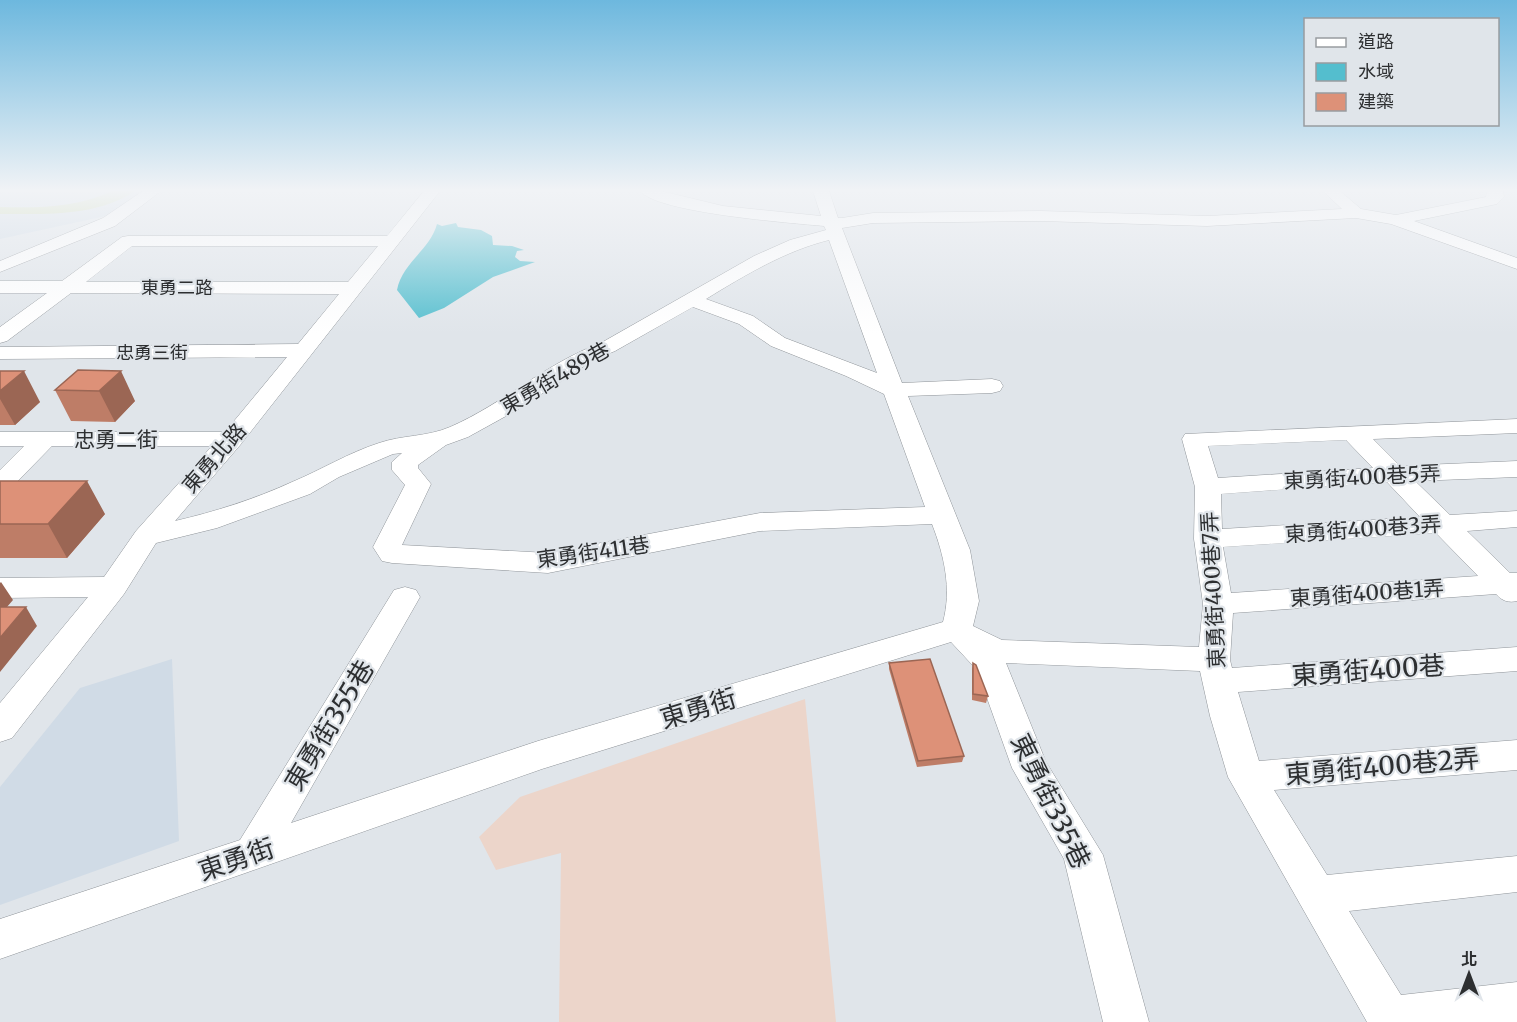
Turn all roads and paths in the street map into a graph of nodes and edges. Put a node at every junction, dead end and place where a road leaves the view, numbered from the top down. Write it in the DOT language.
graph roads {
  1 [pos="69,239"];
  2 [pos="809,239"];
  3 [pos="837,239"];
  4 [pos="1447,239"];
  5 [pos="392,241"];
  6 [pos="1517,264"];
  7 [pos="0,267"];
  8 [pos="0,287"];
  9 [pos="65,287"];
  10 [pos="354,288"];
  11 [pos="691,300"];
  12 [pos="0,337"];
  13 [pos="303,350"];
  14 [pos="0,352"];
  15 [pos="992,386"];
  16 [pos="893,390"];
  17 [pos="1517,426"];
  18 [pos="1353,433"];
  19 [pos="46,439"];
  20 [pos="232,439"];
  21 [pos="441,439"];
  22 [pos="0,440"];
  23 [pos="1517,469"];
  24 [pos="1391,474"];
  25 [pos="0,484"];
  26 [pos="1208,487"];
  27 [pos="941,515"];
  28 [pos="1517,519"];
  29 [pos="1442,523"];
  30 [pos="146,537"];
  31 [pos="1208,539"];
  32 [pos="113,587"];
  33 [pos="0,588"];
  34 [pos="1512,589"];
  35 [pos="405,597"];
  36 [pos="1218,604"];
  37 [pos="957,629"];
  38 [pos="1517,659"];
  39 [pos="1216,670"];
  40 [pos="0,728"];
  41 [pos="1517,755"];
  42 [pos="1246,777"];
  43 [pos="253,854"];
  44 [pos="1517,874"];
  45 [pos="1318,895"];
  46 [pos="0,939"];
  47 [pos="1517,1004"];
  48 [pos="1391,1020"];
  49 [pos="1126,1022"];
  1 -- 7 [label="street"];
  2 -- 11 [label="street, 東勇街489巷"];
  3 -- 16 [label="street"];
  4 -- 6 [label="street"];
  5 -- 9 [label="street"];
  5 -- 10 [label="street, 東勇北路"];
  8 -- 9 [label="street, 東勇二路"];
  9 -- 10 [label="street, 東勇二路"];
  9 -- 12 [label="street"];
  10 -- 13 [label="street, 東勇北路"];
  11 -- 16 [label="street"];
  11 -- 21 [label="street, 東勇街489巷"];
  13 -- 14 [label="street, 忠勇三街"];
  13 -- 20 [label="street, 東勇北路"];
  15 -- 16 [label="street"];
  16 -- 27 [label="street"];
  17 -- 18 [label="street, 東勇街400巷7弄"];
  18 -- 24 [label="street"];
  18 -- 26 [label="street, 東勇街400巷7弄"];
  19 -- 20 [label="street, 忠勇二街"];
  19 -- 22 [label="street, 忠勇二街"];
  19 -- 25 [label="street"];
  20 -- 30 [label="street, 東勇北路"];
  21 -- 27 [label="street, 東勇街411巷"];
  21 -- 30 [label="street, 東勇街489巷"];
  23 -- 24 [label="street, 東勇街400巷5弄"];
  24 -- 26 [label="street, 東勇街400巷5弄"];
  24 -- 29 [label="street"];
  26 -- 31 [label="street, 東勇街400巷7弄"];
  27 -- 37 [label="street"];
  28 -- 29 [label="street, 東勇街400巷3弄"];
  29 -- 31 [label="street, 東勇街400巷3弄"];
  29 -- 34 [label="street"];
  30 -- 32 [label="street, 東勇北路"];
  31 -- 36 [label="street, 東勇街400巷7弄"];
  32 -- 33 [label="street"];
  32 -- 40 [label="street, 東勇北路"];
  34 -- 36 [label="street, 東勇街400巷1弄"];
  35 -- 43 [label="street, 東勇街355巷"];
  36 -- 39 [label="street, 東勇街400巷7弄"];
  37 -- 39 [label="street, 東勇街400巷"];
  37 -- 43 [label="street, 東勇街"];
  37 -- 49 [label="street, 東勇街335巷"];
  38 -- 39 [label="street, 東勇街400巷"];
  39 -- 42 [label="street, 東勇街400巷7弄"];
  41 -- 42 [label="street, 東勇街400巷2弄"];
  42 -- 45 [label="street, 東勇街400巷7弄"];
  43 -- 46 [label="street, 東勇街"];
  44 -- 45 [label="street"];
  45 -- 48 [label="street, 東勇街400巷7弄"];
  47 -- 48 [label="street"];
}
